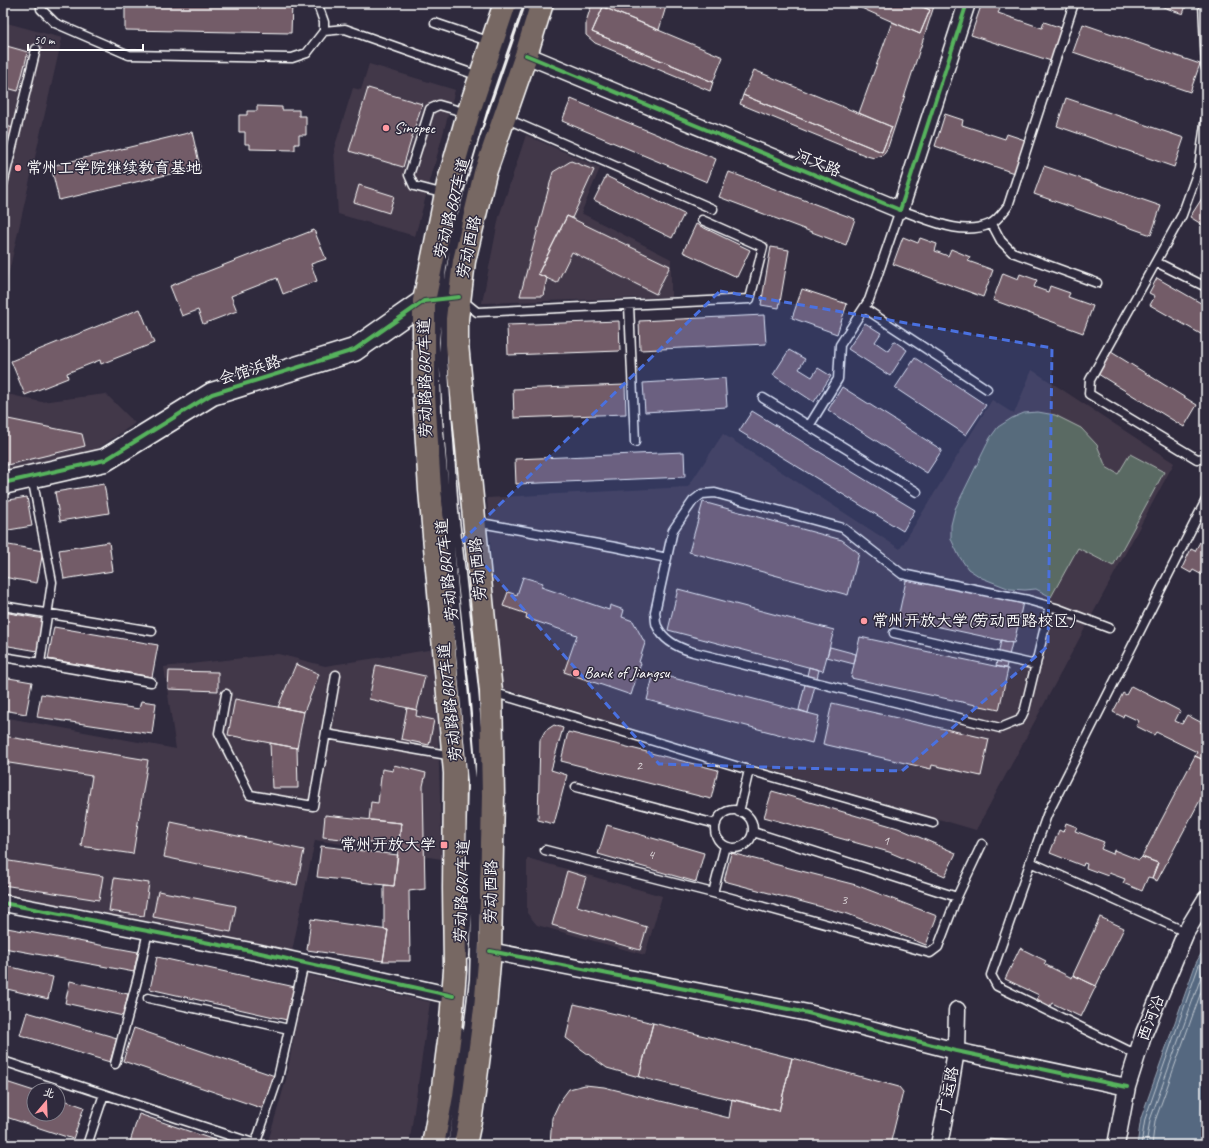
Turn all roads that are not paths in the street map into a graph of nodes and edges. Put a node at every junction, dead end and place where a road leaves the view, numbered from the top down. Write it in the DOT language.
graph roads {
  1 [pos="41,3"];
  2 [pos="315,3"];
  3 [pos="505,3"];
  4 [pos="520,3"];
  5 [pos="531,3"];
  6 [pos="542,3"];
  7 [pos="967,3"];
  8 [pos="1074,3"];
  9 [pos="1203,3"];
  10 [pos="435,23"];
  11 [pos="324,31"];
  12 [pos="491,42"];
  13 [pos="36,49"];
  14 [pos="526,55"];
  15 [pos="1206,68"];
  16 [pos="480,77"];
  17 [pos="468,114"];
  18 [pos="1206,116"];
  19 [pos="504,118"];
  20 [pos="1198,173"];
  21 [pos="1206,177"];
  22 [pos="3,184"];
  23 [pos="446,194"];
  24 [pos="713,209"];
  25 [pos="900,210"];
  26 [pos="702,220"];
  27 [pos="992,224"];
  28 [pos="1156,262"];
  29 [pos="1097,283"];
  30 [pos="1206,287"];
  31 [pos="442,299"];
  32 [pos="629,305"];
  33 [pos="864,308"];
  34 [pos="986,389"];
  35 [pos="763,398"];
  36 [pos="809,426"];
  37 [pos="635,442"];
  38 [pos="1206,458"];
  39 [pos="32,477"];
  40 [pos="3,483"];
  41 [pos="917,492"];
  42 [pos="1206,500"];
  43 [pos="474,522"];
  44 [pos="667,558"];
  45 [pos="3,606"];
  46 [pos="1050,606"];
  47 [pos="47,614"];
  48 [pos="1109,628"];
  49 [pos="152,631"];
  50 [pos="894,633"];
  51 [pos="3,657"];
  52 [pos="40,663"];
  53 [pos="1036,665"];
  54 [pos="336,675"];
  55 [pos="151,682"];
  56 [pos="491,692"];
  57 [pos="226,694"];
  58 [pos="326,734"];
  59 [pos="454,756"];
  60 [pos="749,770"];
  61 [pos="576,787"];
  62 [pos="739,812"];
  63 [pos="933,823"];
  64 [pos="716,824"];
  65 [pos="753,832"];
  66 [pos="982,844"];
  67 [pos="725,846"];
  68 [pos="545,850"];
  69 [pos="1030,862"];
  70 [pos="713,893"];
  71 [pos="958,897"];
  72 [pos="1206,899"];
  73 [pos="3,903"];
  74 [pos="148,931"];
  75 [pos="1186,932"];
  76 [pos="490,951"];
  77 [pos="465,960"];
  78 [pos="304,963"];
  79 [pos="148,998"];
  80 [pos="457,1005"];
  81 [pos="957,1010"];
  82 [pos="289,1029"];
  83 [pos="956,1051"];
  84 [pos="1137,1055"];
  85 [pos="3,1061"];
  86 [pos="115,1064"];
  87 [pos="1126,1087"];
  88 [pos="104,1094"];
  89 [pos="3,1142"];
  90 [pos="255,1144"];
  91 [pos="12,1145"];
  92 [pos="87,1145"];
  93 [pos="433,1145"];
  94 [pos="444,1145"];
  95 [pos="452,1145"];
  96 [pos="466,1145"];
  97 [pos="939,1145"];
  98 [pos="1116,1145"];
  1 -- 11 [label="lane"];
  2 -- 11 [label="lane"];
  3 -- 12 [label="main road, 劳动西路"];
  4 -- 31 [label="lane, 劳动路路BRT车道"];
  5 -- 31 [label="lane, 劳动路BRT车道"];
  6 -- 14 [label="main road, 劳动西路"];
  7 -- 25 [label="street"];
  8 -- 27 [label="lane"];
  9 -- 15 [label="lane"];
  10 -- 12 [label="lane"];
  11 -- 16 [label="lane"];
  12 -- 16 [label="main road, 劳动西路"];
  13 -- 22 [label="lane"];
  14 -- 19 [label="main road, 劳动西路"];
  14 -- 25 [label="street, 河文路"];
  16 -- 17 [label="main road, 劳动西路"];
  17 -- 23 [label="main road, 劳动西路"];
  17 -- 23 [label="lane"];
  18 -- 20 [label="lane"];
  19 -- 24 [label="lane"];
  19 -- 31 [label="main road, 劳动西路"];
  20 -- 21 [label="lane"];
  20 -- 28 [label="lane"];
  23 -- 31 [label="main road, 劳动西路"];
  25 -- 27 [label="lane"];
  25 -- 33 [label="lane"];
  26 -- 32 [label="lane"];
  27 -- 29 [label="lane"];
  28 -- 30 [label="lane"];
  28 -- 38 [label="lane"];
  31 -- 32 [label="lane"];
  31 -- 39 [label="street, 会馆浜路"];
  31 -- 43 [label="main road, 劳动西路"];
  31 -- 59 [label="main road, 劳动西路"];
  31 -- 77 [label="lane, 劳动路路BRT车道"];
  31 -- 95 [label="lane, 劳动路BRT车道"];
  32 -- 37 [label="lane"];
  33 -- 34 [label="lane"];
  33 -- 36 [label="lane"];
  35 -- 36 [label="lane"];
  36 -- 41 [label="lane"];
  39 -- 40 [label="street, 会馆浜路"];
  39 -- 47 [label="lane"];
  42 -- 69 [label="lane"];
  43 -- 44 [label="lane"];
  43 -- 56 [label="main road, 劳动西路"];
  44 -- 46 [label="lane"];
  44 -- 53 [label="lane"];
  45 -- 47 [label="lane"];
  46 -- 48 [label="lane"];
  46 -- 53 [label="lane"];
  47 -- 49 [label="lane"];
  47 -- 52 [label="lane"];
  50 -- 53 [label="lane"];
  51 -- 52 [label="lane"];
  52 -- 55 [label="lane"];
  54 -- 58 [label="lane"];
  56 -- 60 [label="lane"];
  56 -- 76 [label="main road, 劳动西路"];
  57 -- 58 [label="lane"];
  58 -- 59 [label="lane"];
  59 -- 80 [label="main road, 劳动西路"];
  60 -- 62 [label="lane"];
  60 -- 63 [label="lane"];
  61 -- 64 [label="lane"];
  62 -- 64 [label="lane"];
  62 -- 65 [label="lane"];
  64 -- 67 [label="lane"];
  65 -- 67 [label="lane"];
  65 -- 71 [label="lane"];
  66 -- 71 [label="lane"];
  67 -- 70 [label="lane"];
  68 -- 70 [label="lane"];
  69 -- 75 [label="lane"];
  69 -- 84 [label="lane"];
  70 -- 71 [label="lane"];
  72 -- 75 [label="street, 西河沿"];
  73 -- 74 [label="street"];
  74 -- 78 [label="street"];
  74 -- 86 [label="lane"];
  75 -- 84 [label="street, 西河沿"];
  76 -- 83 [label="street"];
  76 -- 96 [label="main road, 劳动西路"];
  78 -- 80 [label="street"];
  78 -- 82 [label="lane"];
  79 -- 82 [label="lane"];
  80 -- 93 [label="main road, 劳动西路"];
  80 -- 94 [label="lane"];
  81 -- 83 [label="street, 广运路"];
  82 -- 90 [label="lane"];
  83 -- 87 [label="street"];
  83 -- 97 [label="street, 广运路"];
  84 -- 87 [label="street, 西河沿"];
  85 -- 88 [label="lane"];
  87 -- 98 [label="street, 西河沿"];
  88 -- 90 [label="lane"];
  88 -- 92 [label="lane"];
  89 -- 91 [label="lane"];
}
